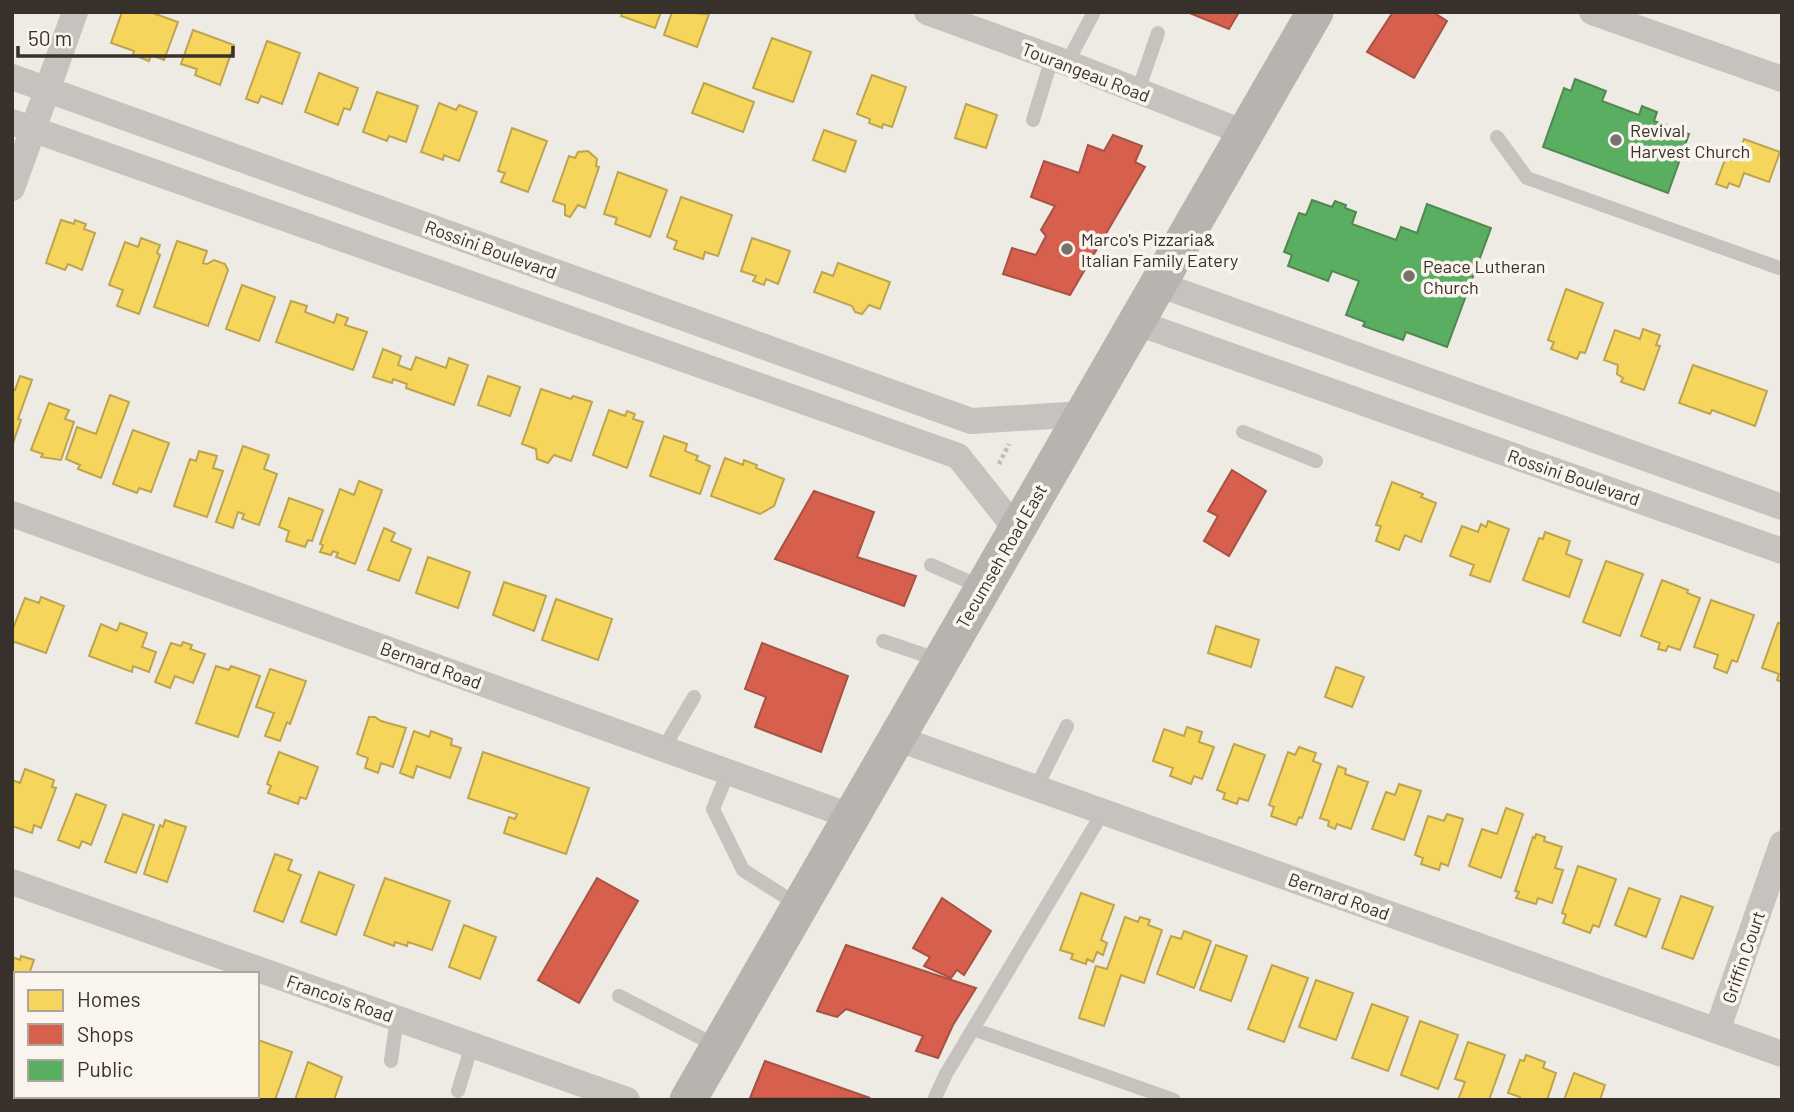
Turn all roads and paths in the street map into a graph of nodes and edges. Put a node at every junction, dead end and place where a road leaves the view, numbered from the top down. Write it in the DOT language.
graph roads {
  1 [pos="75,12"];
  2 [pos="927,12"];
  3 [pos="1094,12"];
  4 [pos="1315,12"];
  5 [pos="1592,12"];
  6 [pos="1158,33"];
  7 [pos="1060,61"];
  8 [pos="12,77"];
  9 [pos="1782,79"];
  10 [pos="47,90"];
  11 [pos="1138,92"];
  12 [pos="1033,120"];
  13 [pos="23,125"];
  14 [pos="1245,133"];
  15 [pos="1497,137"];
  16 [pos="12,188"];
  17 [pos="1782,269"];
  18 [pos="1157,284"];
  19 [pos="1135,322"];
  20 [pos="1378,363"];
  21 [pos="1366,404"];
  22 [pos="1083,414"];
  23 [pos="971,421"];
  24 [pos="1242,432"];
  25 [pos="1013,438"];
  26 [pos="958,456"];
  27 [pos="1316,461"];
  28 [pos="997,468"];
  29 [pos="1782,507"];
  30 [pos="12,514"];
  31 [pos="1016,529"];
  32 [pos="1782,551"];
  33 [pos="931,565"];
  34 [pos="982,588"];
  35 [pos="883,641"];
  36 [pos="940,661"];
  37 [pos="694,697"];
  38 [pos="1067,726"];
  39 [pos="896,738"];
  40 [pos="663,749"];
  41 [pos="728,772"];
  42 [pos="1036,788"];
  43 [pos="1103,812"];
  44 [pos="850,816"];
  45 [pos="1782,844"];
  46 [pos="12,882"];
  47 [pos="799,905"];
  48 [pos="619,996"];
  49 [pos="397,1018"];
  50 [pos="973,1029"];
  51 [pos="1717,1031"];
  52 [pos="472,1045"];
  53 [pos="718,1046"];
  54 [pos="1782,1054"];
  55 [pos="391,1061"];
  56 [pos="458,1091"];
  57 [pos="627,1100"];
  58 [pos="688,1100"];
  59 [pos="934,1100"];
  60 [pos="1174,1100"];
  1 -- 10 [label="street"];
  2 -- 7 [label="street, Tourangeau Road"];
  3 -- 7 [label="lane"];
  4 -- 14 [label="main road, Tecumseh Road East"];
  5 -- 9 [label="street"];
  6 -- 11 [label="lane"];
  7 -- 11 [label="street, Tourangeau Road"];
  7 -- 12 [label="lane"];
  8 -- 10 [label="street, Rossini Boulevard"];
  10 -- 13 [label="street"];
  10 -- 23 [label="street, Rossini Boulevard"];
  11 -- 14 [label="street, Tourangeau Road"];
  13 -- 16 [label="street"];
  13 -- 26 [label="street"];
  14 -- 18 [label="main road, Tecumseh Road East"];
  15 -- 17 [label="lane"];
  18 -- 19 [label="main road, Tecumseh Road East"];
  18 -- 20 [label="street"];
  19 -- 21 [label="street, Rossini Boulevard"];
  19 -- 22 [label="main road, Tecumseh Road East"];
  20 -- 21 [label="street"];
  20 -- 29 [label="street"];
  21 -- 32 [label="street, Rossini Boulevard"];
  22 -- 23 [label="street, Rossini Boulevard"];
  22 -- 31 [label="main road, Tecumseh Road East"];
  23 -- 26 [label="street"];
  24 -- 27 [label="lane"];
  25 -- 28 [label="path"];
  26 -- 31 [label="street"];
  30 -- 40 [label="street, Bernard Road"];
  31 -- 34 [label="main road, Tecumseh Road East"];
  33 -- 34 [label="lane"];
  34 -- 36 [label="main road, Tecumseh Road East"];
  35 -- 36 [label="lane"];
  36 -- 39 [label="main road, Tecumseh Road East"];
  37 -- 40 [label="lane"];
  38 -- 42 [label="lane"];
  39 -- 42 [label="street, Bernard Road"];
  39 -- 44 [label="main road, Tecumseh Road East"];
  40 -- 41 [label="street, Bernard Road"];
  41 -- 44 [label="street, Bernard Road"];
  41 -- 47 [label="lane"];
  42 -- 43 [label="street, Bernard Road"];
  43 -- 50 [label="lane"];
  43 -- 51 [label="street, Bernard Road"];
  44 -- 47 [label="main road, Tecumseh Road East"];
  45 -- 51 [label="street, Griffin Court"];
  46 -- 49 [label="street, Francois Road"];
  47 -- 53 [label="main road, Tecumseh Road East"];
  48 -- 53 [label="lane"];
  49 -- 52 [label="street, Francois Road"];
  49 -- 55 [label="lane"];
  50 -- 59 [label="lane"];
  50 -- 60 [label="lane"];
  51 -- 54 [label="street, Bernard Road"];
  52 -- 56 [label="lane"];
  52 -- 57 [label="street, Francois Road"];
  53 -- 58 [label="main road, Tecumseh Road East"];
}
